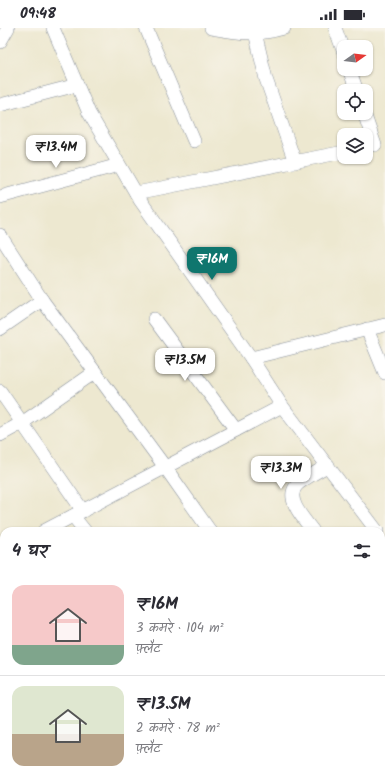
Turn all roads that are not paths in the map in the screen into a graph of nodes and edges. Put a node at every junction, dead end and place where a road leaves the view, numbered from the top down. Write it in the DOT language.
graph roads {
  1 [pos="8,28"];
  2 [pos="53,28"];
  3 [pos="146,28"];
  4 [pos="211,28"];
  5 [pos="284,28"];
  6 [pos="336,28"];
  7 [pos="254,31"];
  8 [pos="340,40"];
  9 [pos="0,42"];
  10 [pos="77,85"];
  11 [pos="0,105"];
  12 [pos="366,120"];
  13 [pos="194,142"];
  14 [pos="375,145"];
  15 [pos="337,153"];
  16 [pos="295,162"];
  17 [pos="119,165"];
  18 [pos="136,193"];
  19 [pos="0,197"];
  20 [pos="0,235"];
  21 [pos="42,300"];
  22 [pos="154,320"];
  23 [pos="385,325"];
  24 [pos="0,329"];
  25 [pos="367,329"];
  26 [pos="250,358"];
  27 [pos="95,372"];
  28 [pos="385,373"];
  29 [pos="0,391"];
  30 [pos="282,406"];
  31 [pos="22,423"];
  32 [pos="236,430"];
  33 [pos="0,435"];
  34 [pos="328,465"];
  35 [pos="165,467"];
  36 [pos="78,513"];
  37 [pos="52,527"];
  38 [pos="83,527"];
  39 [pos="207,527"];
  40 [pos="310,527"];
  41 [pos="374,527"];
  1 -- 9 [label="street"];
  2 -- 10 [label="street"];
  3 -- 13 [label="street"];
  4 -- 7 [label="street"];
  5 -- 7 [label="street"];
  6 -- 8 [label="street"];
  7 -- 16 [label="street"];
  10 -- 11 [label="street"];
  10 -- 17 [label="street"];
  12 -- 14 [label="street"];
  15 -- 16 [label="street"];
  16 -- 18 [label="street"];
  17 -- 18 [label="street"];
  17 -- 19 [label="street"];
  18 -- 26 [label="street"];
  20 -- 21 [label="street"];
  21 -- 24 [label="street"];
  21 -- 27 [label="street"];
  22 -- 32 [label="street"];
  23 -- 25 [label="street"];
  25 -- 26 [label="street"];
  25 -- 28 [label="street"];
  26 -- 30 [label="street"];
  27 -- 31 [label="street"];
  27 -- 35 [label="street"];
  29 -- 31 [label="street"];
  30 -- 32 [label="street"];
  30 -- 34 [label="street"];
  31 -- 33 [label="street"];
  31 -- 36 [label="street"];
  32 -- 35 [label="street"];
  34 -- 40 [label="street"];
  34 -- 41 [label="street"];
  35 -- 36 [label="street"];
  35 -- 39 [label="street"];
  36 -- 37 [label="street"];
  36 -- 38 [label="street"];
}
